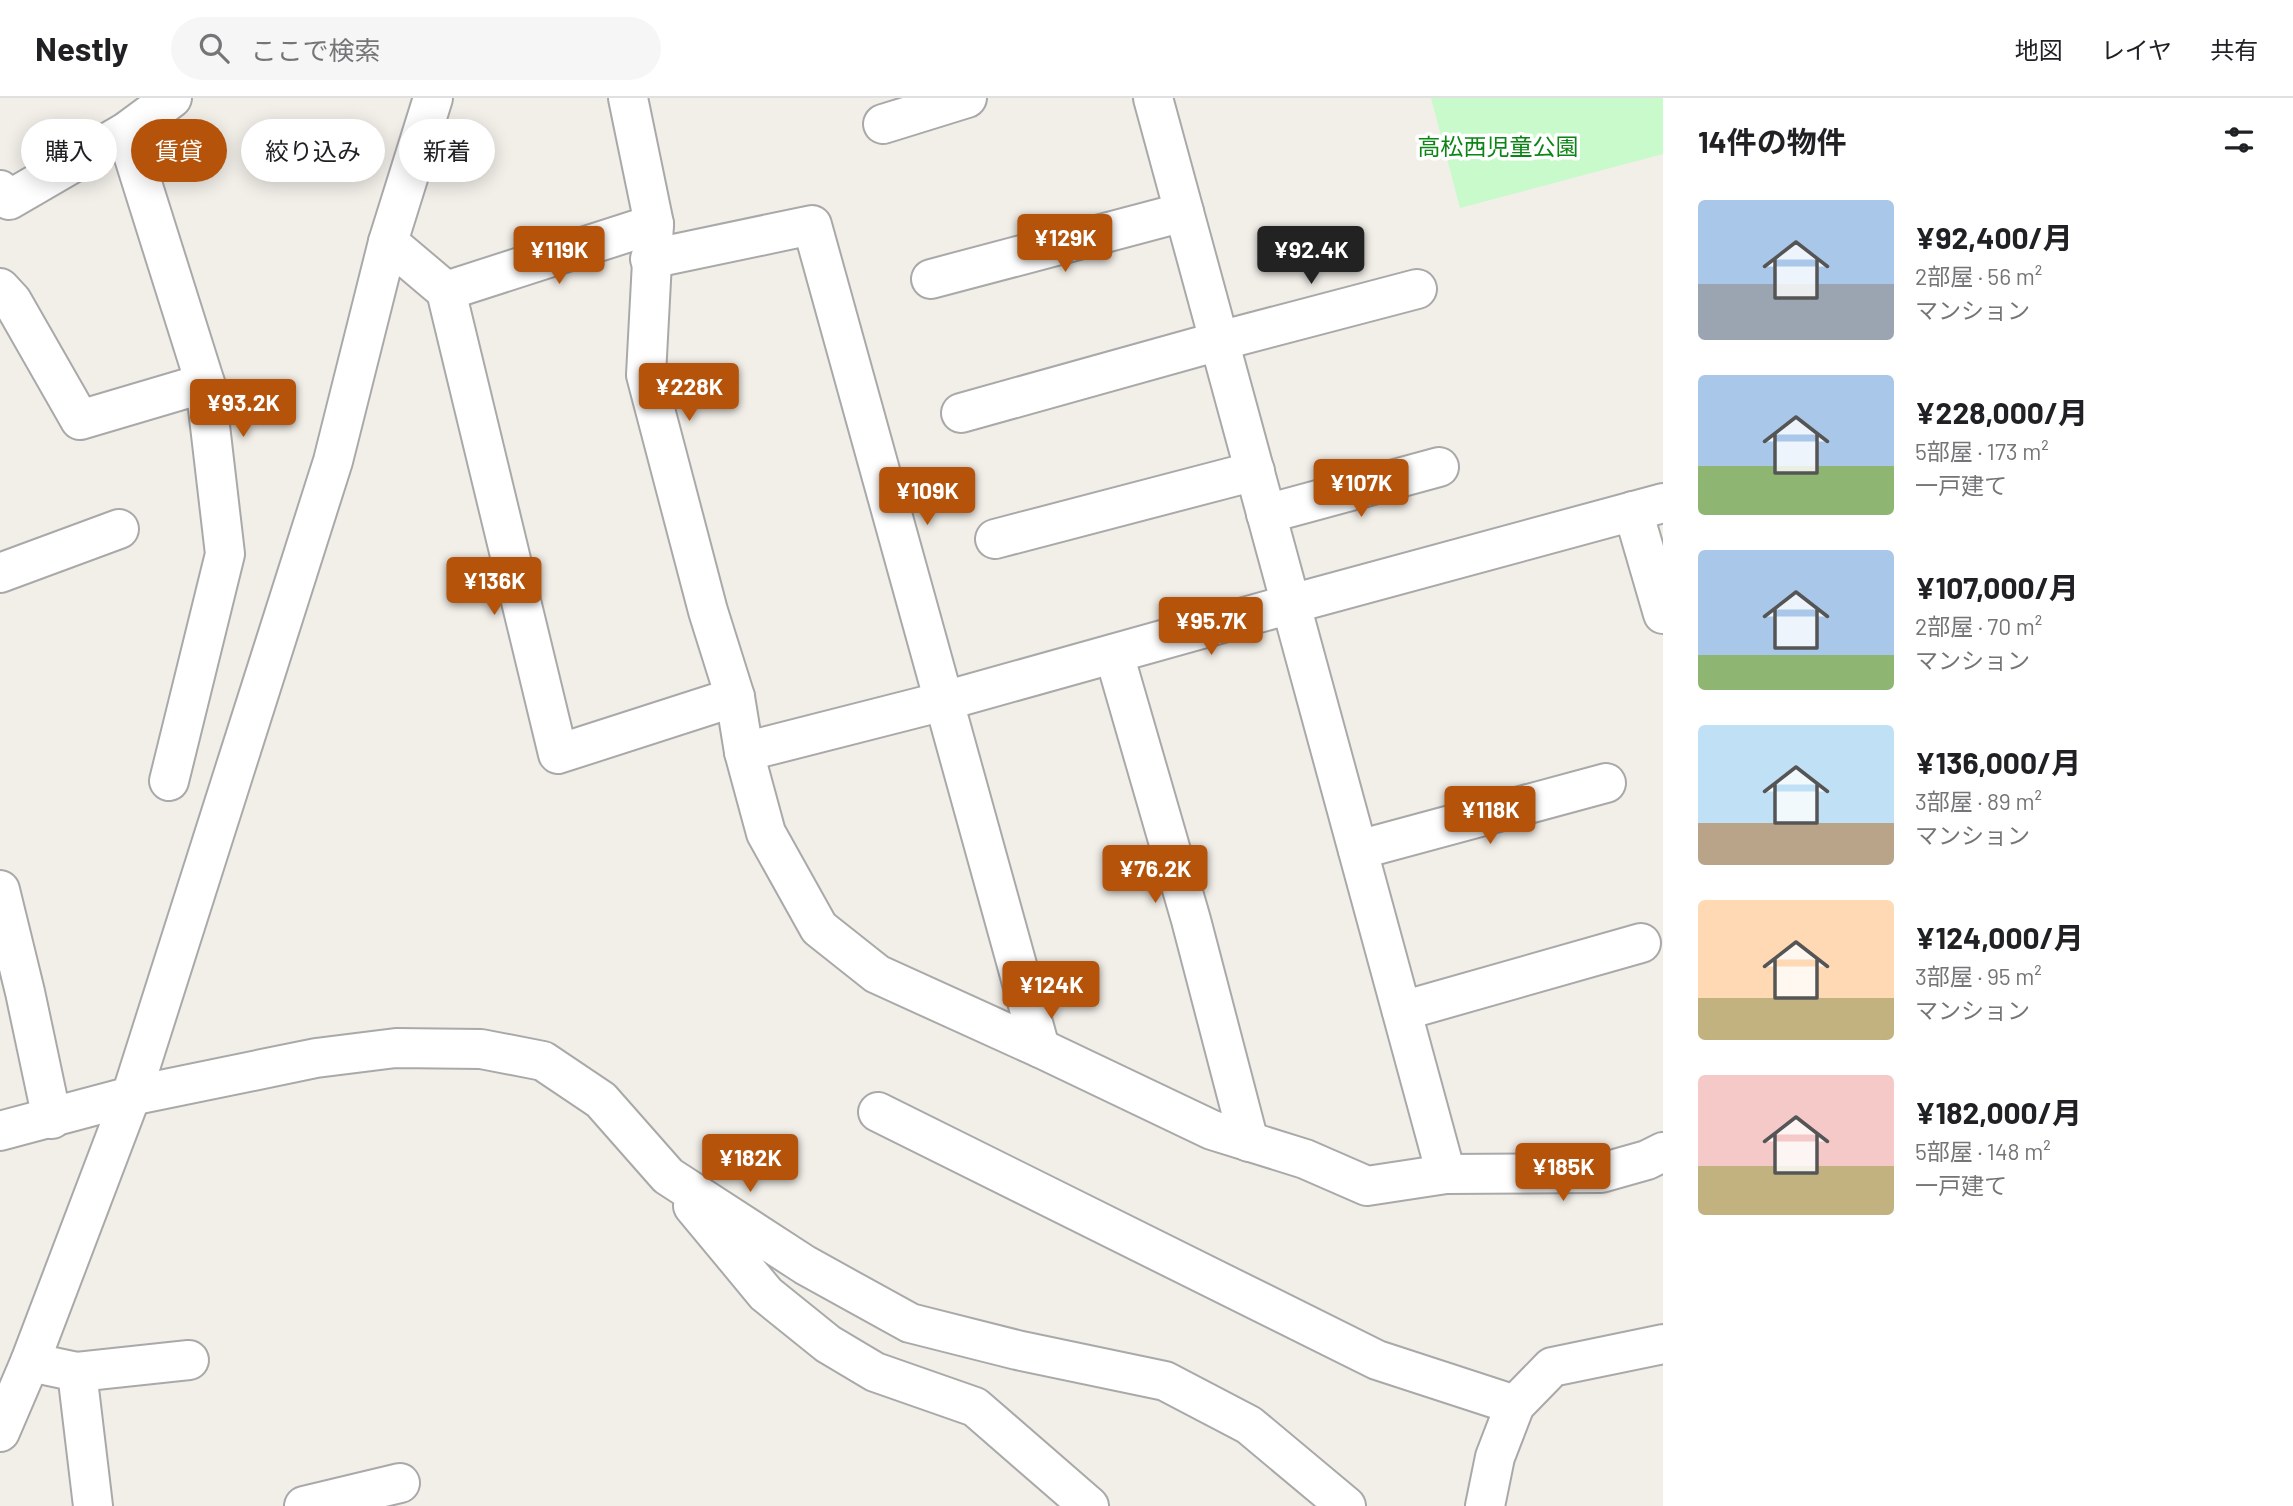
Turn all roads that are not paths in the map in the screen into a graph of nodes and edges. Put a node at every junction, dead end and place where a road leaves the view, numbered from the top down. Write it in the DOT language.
graph roads {
  1 [pos="172,98"];
  2 [pos="433,98"];
  3 [pos="628,98"];
  4 [pos="967,98"];
  5 [pos="1153,98"];
  6 [pos="883,124"];
  7 [pos="126,132"];
  8 [pos="0,190"];
  9 [pos="1184,212"];
  10 [pos="652,241"];
  11 [pos="388,242"];
  12 [pos="931,279"];
  13 [pos="0,288"];
  14 [pos="1417,289"];
  15 [pos="446,291"];
  16 [pos="1219,341"];
  17 [pos="205,383"];
  18 [pos="961,413"];
  19 [pos="1439,467"];
  20 [pos="1255,471"];
  21 [pos="1648,507"];
  22 [pos="1266,514"];
  23 [pos="119,529"];
  24 [pos="995,539"];
  25 [pos="0,573"];
  26 [pos="1291,604"];
  27 [pos="1663,614"];
  28 [pos="1114,654"];
  29 [pos="735,697"];
  30 [pos="944,701"];
  31 [pos="744,752"];
  32 [pos="169,780"];
  33 [pos="1606,783"];
  34 [pos="1358,850"];
  35 [pos="0,890"];
  36 [pos="1642,943"];
  37 [pos="1402,1011"];
  38 [pos="1040,1048"];
  39 [pos="131,1096"];
  40 [pos="878,1112"];
  41 [pos="52,1119"];
  42 [pos="0,1131"];
  43 [pos="1249,1142"];
  44 [pos="1663,1152"];
  45 [pos="1446,1174"];
  46 [pos="668,1177"];
  47 [pos="1663,1344"];
  48 [pos="189,1360"];
  49 [pos="30,1362"];
  50 [pos="77,1372"];
  51 [pos="1516,1405"];
  52 [pos="0,1432"];
  53 [pos="400,1483"];
  54 [pos="93,1506"];
  55 [pos="304,1506"];
  56 [pos="1089,1506"];
  57 [pos="1346,1506"];
  58 [pos="1485,1506"];
  1 -- 7 [label="street"];
  2 -- 11 [label="street"];
  3 -- 10 [label="street"];
  4 -- 6 [label="street"];
  5 -- 9 [label="street"];
  7 -- 8 [label="street"];
  7 -- 17 [label="street"];
  9 -- 12 [label="street"];
  9 -- 16 [label="street"];
  10 -- 15 [label="street"];
  10 -- 29 [label="street"];
  10 -- 30 [label="street"];
  11 -- 15 [label="street"];
  11 -- 39 [label="street"];
  13 -- 17 [label="street"];
  14 -- 16 [label="street"];
  15 -- 29 [label="street"];
  16 -- 18 [label="street"];
  16 -- 20 [label="street"];
  17 -- 32 [label="street"];
  19 -- 22 [label="street"];
  20 -- 22 [label="street"];
  20 -- 24 [label="street"];
  21 -- 26 [label="street"];
  21 -- 27 [label="street"];
  22 -- 26 [label="street"];
  23 -- 25 [label="street"];
  26 -- 28 [label="street"];
  26 -- 34 [label="street"];
  28 -- 30 [label="street"];
  28 -- 43 [label="street"];
  29 -- 31 [label="street"];
  30 -- 31 [label="street"];
  30 -- 38 [label="street"];
  31 -- 38 [label="street"];
  33 -- 34 [label="street"];
  34 -- 37 [label="street"];
  35 -- 41 [label="street"];
  36 -- 37 [label="street"];
  37 -- 45 [label="street"];
  38 -- 43 [label="street"];
  39 -- 41 [label="street"];
  39 -- 46 [label="street"];
  39 -- 49 [label="street"];
  40 -- 51 [label="street"];
  41 -- 42 [label="street"];
  43 -- 45 [label="street"];
  44 -- 45 [label="street"];
  46 -- 56 [label="street"];
  46 -- 57 [label="street"];
  47 -- 51 [label="street"];
  48 -- 50 [label="street"];
  49 -- 50 [label="street"];
  49 -- 52 [label="street"];
  50 -- 54 [label="street"];
  51 -- 58 [label="street"];
  53 -- 55 [label="street"];
}
